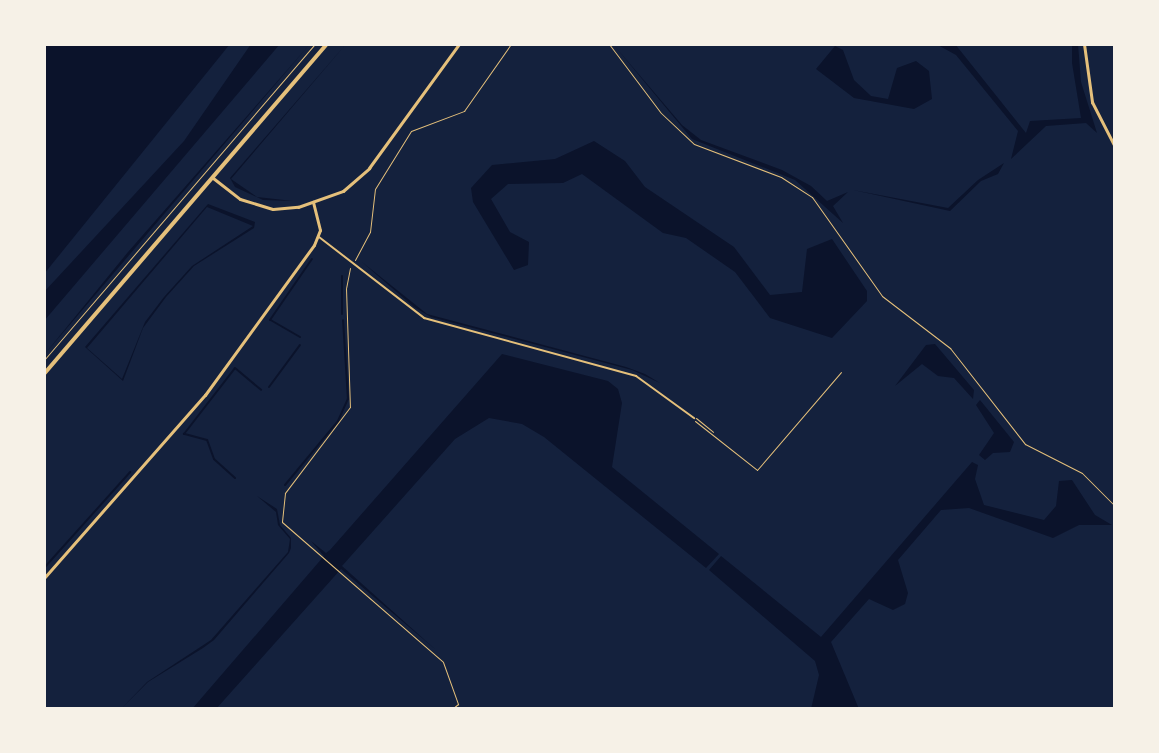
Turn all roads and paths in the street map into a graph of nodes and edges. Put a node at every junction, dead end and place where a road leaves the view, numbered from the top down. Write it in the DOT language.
graph roads {
  1 [pos="315,44"];
  2 [pos="327,44"];
  3 [pos="459,44"];
  4 [pos="511,44"];
  5 [pos="609,44"];
  6 [pos="1084,44"];
  7 [pos="1115,147"];
  8 [pos="213,178"];
  9 [pos="313,202"];
  10 [pos="319,237"];
  11 [pos="354,262"];
  12 [pos="348,270"];
  13 [pos="44,360"];
  14 [pos="841,372"];
  15 [pos="44,374"];
  16 [pos="694,418"];
  17 [pos="713,434"];
  18 [pos="1115,506"];
  19 [pos="44,578"];
  20 [pos="452,709"];
  1 -- 13 [label="path"];
  2 -- 8 [label="main road"];
  3 -- 9 [label="street"];
  4 -- 11 [label="path"];
  5 -- 18 [label="path"];
  6 -- 7 [label="street"];
  8 -- 9 [label="street"];
  8 -- 15 [label="main road"];
  9 -- 10 [label="street"];
  10 -- 11 [label="street"];
  10 -- 19 [label="street"];
  11 -- 16 [label="street"];
  12 -- 20 [label="path"];
  14 -- 17 [label="lane"];
  16 -- 17 [label="lane"];
  16 -- 17 [label="lane"];
}
